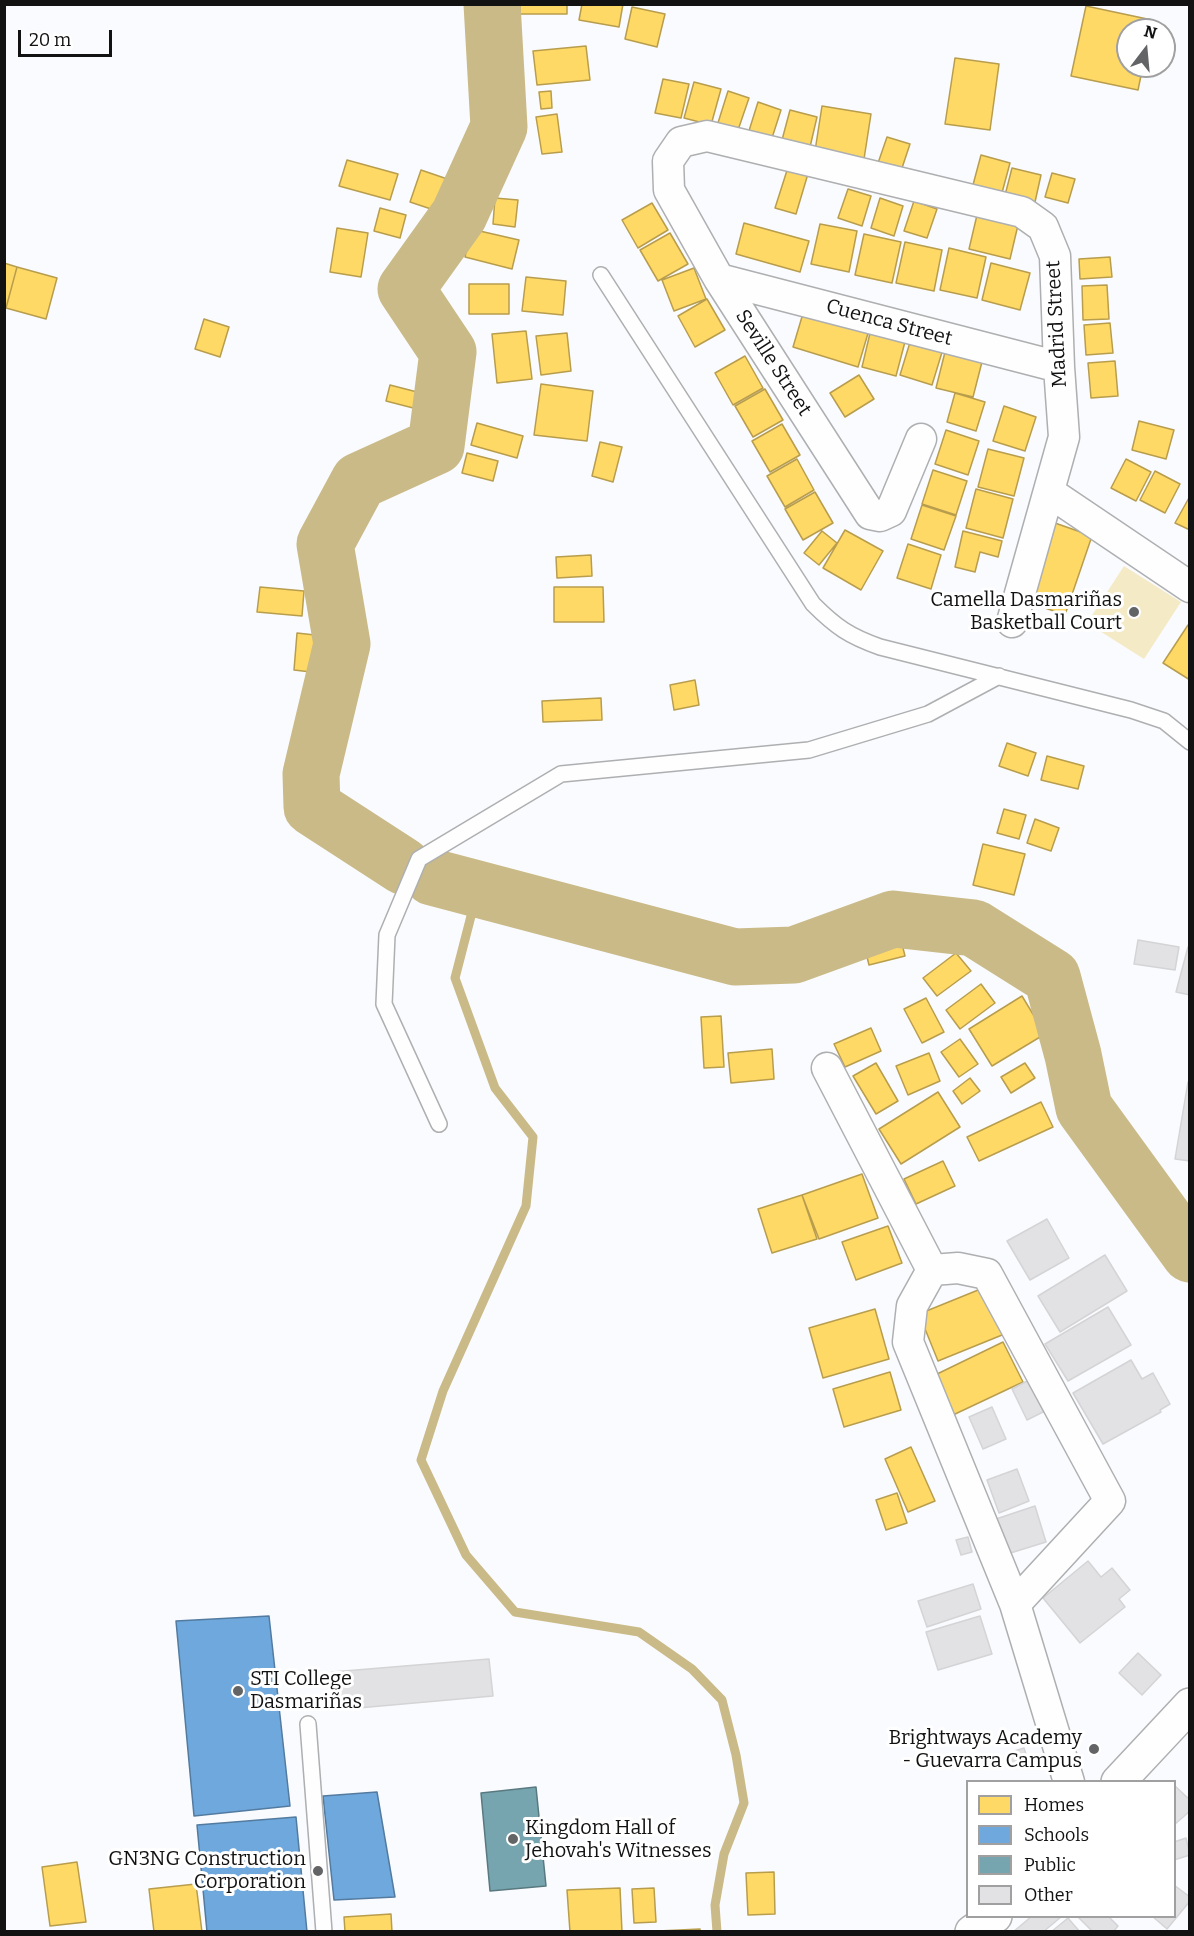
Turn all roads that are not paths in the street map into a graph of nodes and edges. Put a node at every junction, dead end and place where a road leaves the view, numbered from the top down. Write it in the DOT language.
graph roads {
  1 [pos="707,136"];
  2 [pos="601,275"];
  3 [pos="719,279"];
  4 [pos="1059,367"];
  5 [pos="921,439"];
  6 [pos="1049,492"];
  7 [pos="1190,587"];
  8 [pos="1012,622"];
  9 [pos="999,676"];
  10 [pos="1190,742"];
  11 [pos="827,1068"];
  12 [pos="440,1124"];
  13 [pos="932,1270"];
  14 [pos="1015,1604"];
  15 [pos="1190,1705"];
  16 [pos="308,1724"];
  17 [pos="1068,1780"];
  18 [pos="1120,1780"];
  19 [pos="993,1918"];
  20 [pos="324,1932"];
  21 [pos="972,1932"];
  1 -- 3 [label="street, Seville Street"];
  1 -- 4 [label="street, Madrid Street"];
  2 -- 9 [label="lane"];
  3 -- 4 [label="street, Cuenca Street"];
  3 -- 5 [label="street, Seville Street"];
  4 -- 6 [label="street, Madrid Street"];
  6 -- 7 [label="street"];
  6 -- 8 [label="street, Madrid Street"];
  9 -- 10 [label="lane"];
  9 -- 12 [label="lane"];
  11 -- 13 [label="street"];
  13 -- 14 [label="street"];
  13 -- 14 [label="street"];
  14 -- 17 [label="street"];
  15 -- 18 [label="street"];
  16 -- 20 [label="lane"];
  19 -- 21 [label="street"];
}
